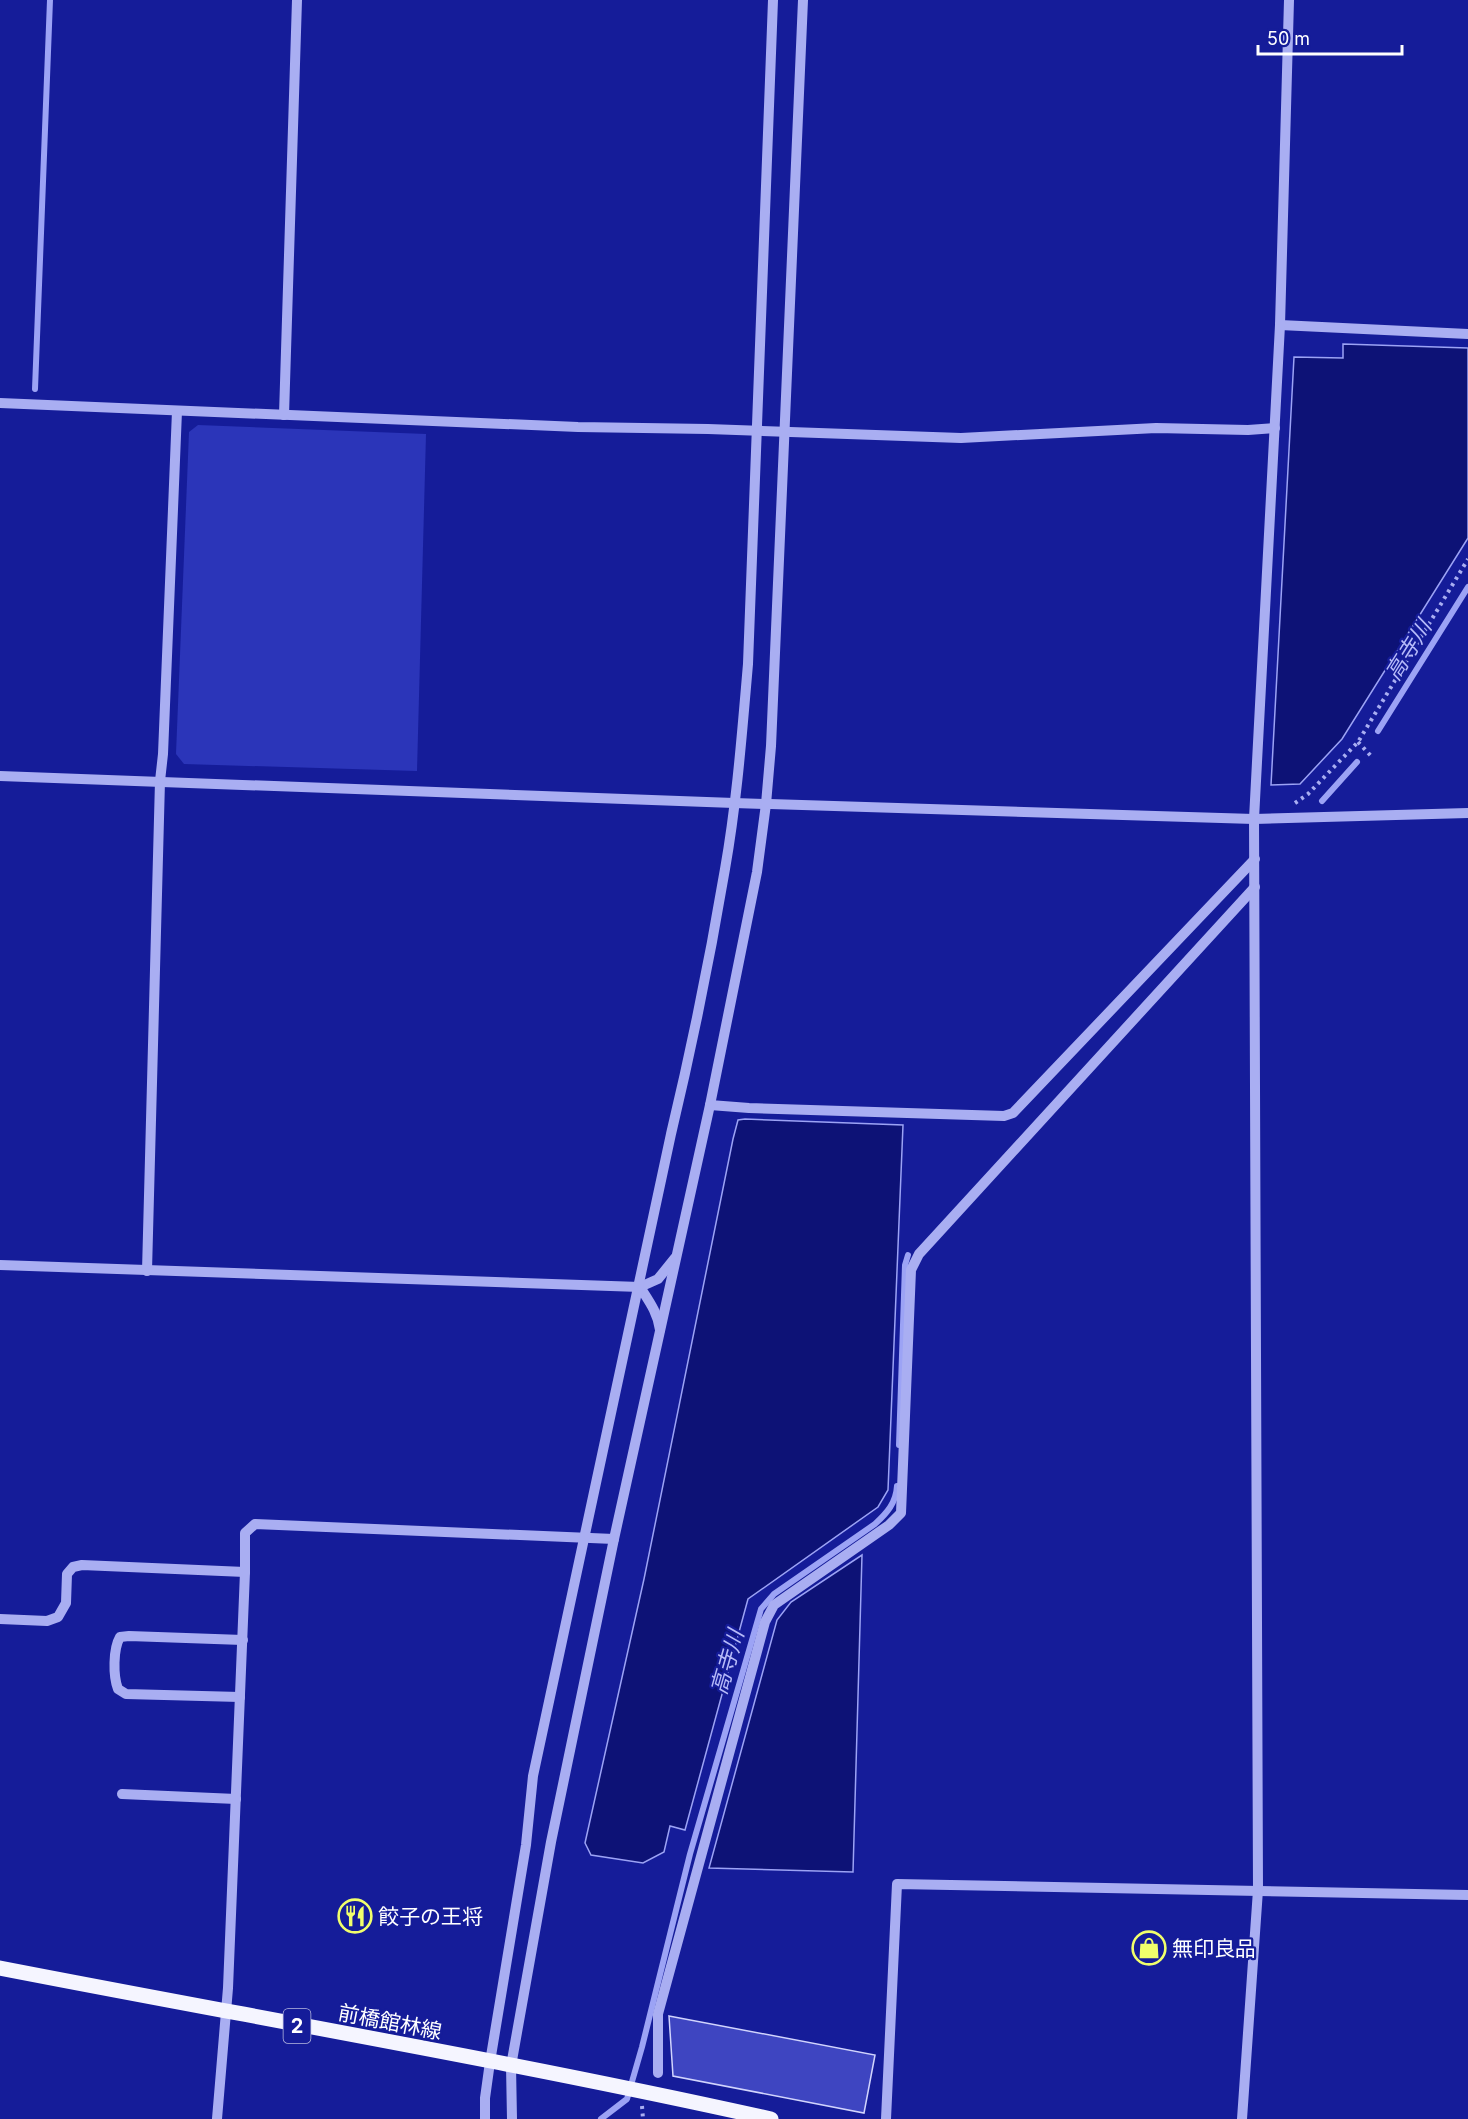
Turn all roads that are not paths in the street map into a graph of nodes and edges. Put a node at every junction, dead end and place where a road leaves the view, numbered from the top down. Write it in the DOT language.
graph roads {
  1 [pos="297,0"];
  2 [pos="773,0"];
  3 [pos="803,0"];
  4 [pos="1289,0"];
  5 [pos="1280,325"];
  6 [pos="1468,334"];
  7 [pos="0,404"];
  8 [pos="177,411"];
  9 [pos="284,415"];
  10 [pos="1275,428"];
  11 [pos="757,431"];
  12 [pos="784,432"];
  13 [pos="0,776"];
  14 [pos="160,781"];
  15 [pos="734,803"];
  16 [pos="766,804"];
  17 [pos="1468,813"];
  18 [pos="1254,819"];
  19 [pos="1255,859"];
  20 [pos="1255,887"];
  21 [pos="710,1105"];
  22 [pos="677,1256"];
  23 [pos="0,1265"];
  24 [pos="147,1270"];
  25 [pos="640,1287"];
  26 [pos="660,1337"];
  27 [pos="585,1538"];
  28 [pos="615,1539"];
  29 [pos="245,1572"];
  30 [pos="0,1619"];
  31 [pos="243,1640"];
  32 [pos="240,1697"];
  33 [pos="122,1794"];
  34 [pos="236,1799"];
  35 [pos="1258,1890"];
  36 [pos="1468,1894"];
  37 [pos="0,1968"];
  38 [pos="226,2012"];
  39 [pos="490,2062"];
  40 [pos="511,2066"];
  41 [pos="658,2073"];
  42 [pos="217,2119"];
  43 [pos="485,2119"];
  44 [pos="512,2119"];
  45 [pos="771,2119"];
  46 [pos="886,2119"];
  47 [pos="1242,2119"];
  1 -- 9 [label="street"];
  2 -- 11 [label="street"];
  3 -- 12 [label="street"];
  4 -- 5 [label="street"];
  5 -- 6 [label="street"];
  5 -- 10 [label="street"];
  7 -- 8 [label="street"];
  8 -- 9 [label="street"];
  8 -- 14 [label="street"];
  9 -- 11 [label="street"];
  10 -- 12 [label="street"];
  10 -- 18 [label="street"];
  11 -- 12 [label="street"];
  11 -- 15 [label="street"];
  12 -- 16 [label="street"];
  13 -- 14 [label="street"];
  14 -- 15 [label="street"];
  14 -- 24 [label="street"];
  15 -- 16 [label="street"];
  15 -- 25 [label="street"];
  16 -- 18 [label="street"];
  16 -- 21 [label="street"];
  17 -- 18 [label="street"];
  18 -- 19 [label="street"];
  19 -- 20 [label="street"];
  19 -- 21 [label="street"];
  20 -- 35 [label="street"];
  20 -- 41 [label="street"];
  21 -- 22 [label="street"];
  22 -- 25 [label="street"];
  22 -- 26 [label="street"];
  23 -- 24 [label="street"];
  24 -- 25 [label="street"];
  25 -- 26 [label="street"];
  25 -- 27 [label="street"];
  26 -- 28 [label="street"];
  27 -- 28 [label="street"];
  27 -- 29 [label="street"];
  27 -- 39 [label="street"];
  28 -- 40 [label="street"];
  29 -- 30 [label="street"];
  29 -- 31 [label="street"];
  31 -- 32 [label="street"];
  31 -- 32 [label="street"];
  32 -- 34 [label="street"];
  33 -- 34 [label="street"];
  34 -- 38 [label="street"];
  35 -- 36 [label="street"];
  35 -- 46 [label="street"];
  35 -- 47 [label="street"];
  37 -- 38 [label="main road, 前橋館林線 / 2"];
  38 -- 39 [label="main road, 前橋館林線 / 2"];
  38 -- 42 [label="street"];
  39 -- 40 [label="main road, 前橋館林線 / 2"];
  39 -- 43 [label="street"];
  40 -- 44 [label="street"];
  40 -- 45 [label="main road, 前橋館林線 / 2"];
}
